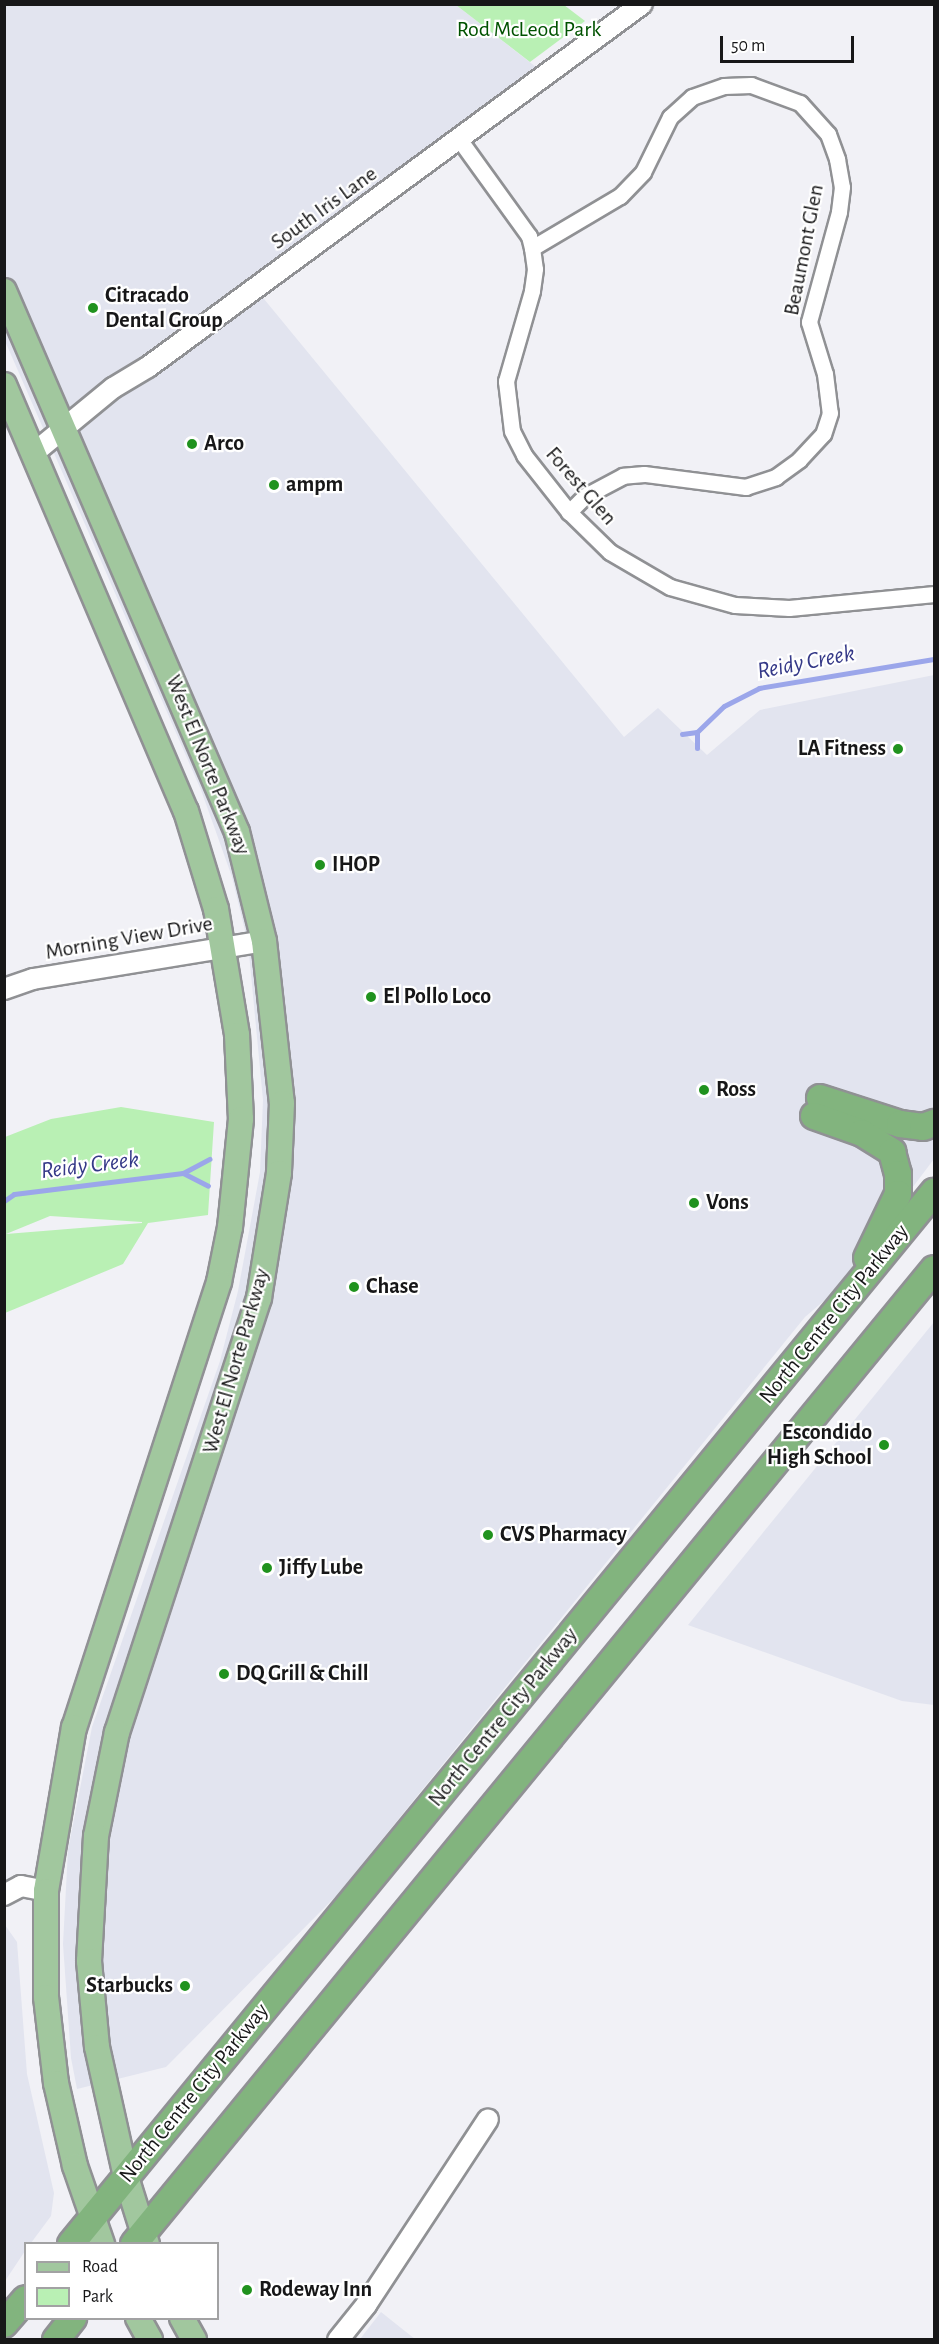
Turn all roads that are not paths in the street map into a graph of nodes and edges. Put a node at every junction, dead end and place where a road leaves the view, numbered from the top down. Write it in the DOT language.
graph roads {
  1 [pos="642,4"];
  2 [pos="459,139"];
  3 [pos="532,248"];
  4 [pos="4,291"];
  5 [pos="4,385"];
  6 [pos="65,429"];
  7 [pos="35,452"];
  8 [pos="569,512"];
  9 [pos="934,594"];
  10 [pos="264,941"];
  11 [pos="224,945"];
  12 [pos="4,989"];
  13 [pos="934,1123"];
  14 [pos="934,1192"];
  15 [pos="934,1269"];
  16 [pos="849,1297"];
  17 [pos="46,1892"];
  18 [pos="4,1894"];
  19 [pos="488,2119"];
  20 [pos="126,2177"];
  21 [pos="92,2218"];
  22 [pos="141,2240"];
  23 [pos="73,2242"];
  24 [pos="101,2242"];
  25 [pos="24,2301"];
  26 [pos="72,2320"];
  27 [pos="139,2320"];
  28 [pos="183,2320"];
  29 [pos="4,2324"];
  30 [pos="56,2340"];
  31 [pos="150,2340"];
  32 [pos="194,2340"];
  33 [pos="338,2340"];
  1 -- 2 [label="street, South Iris Lane"];
  2 -- 3 [label="street, Forest Glen"];
  2 -- 6 [label="street, South Iris Lane"];
  3 -- 8 [label="street, Forest Glen"];
  3 -- 8 [label="street, Beaumont Glen"];
  4 -- 6 [label="main road, West El Norte Parkway"];
  5 -- 7 [label="main road, West El Norte Parkway"];
  6 -- 7 [label="street, South Iris Lane"];
  6 -- 10 [label="main road, West El Norte Parkway"];
  7 -- 11 [label="main road, West El Norte Parkway"];
  8 -- 9 [label="street, Forest Glen"];
  10 -- 11 [label="street, Morning View Drive"];
  10 -- 20 [label="main road, West El Norte Parkway"];
  11 -- 12 [label="street, Morning View Drive"];
  11 -- 17 [label="main road, West El Norte Parkway"];
  13 -- 16 [label="highway"];
  14 -- 16 [label="highway, North Centre City Parkway"];
  15 -- 22 [label="highway"];
  16 -- 20 [label="highway, North Centre City Parkway"];
  17 -- 18 [label="street"];
  17 -- 21 [label="main road, West El Norte Parkway"];
  19 -- 33 [label="street"];
  20 -- 21 [label="highway, North Centre City Parkway"];
  20 -- 22 [label="main road, West El Norte Parkway"];
  21 -- 23 [label="highway, North Centre City Parkway"];
  21 -- 24 [label="main road, West El Norte Parkway"];
  25 -- 29 [label="highway"];
  26 -- 30 [label="highway"];
  27 -- 31 [label="main road"];
  28 -- 32 [label="main road"];
}
